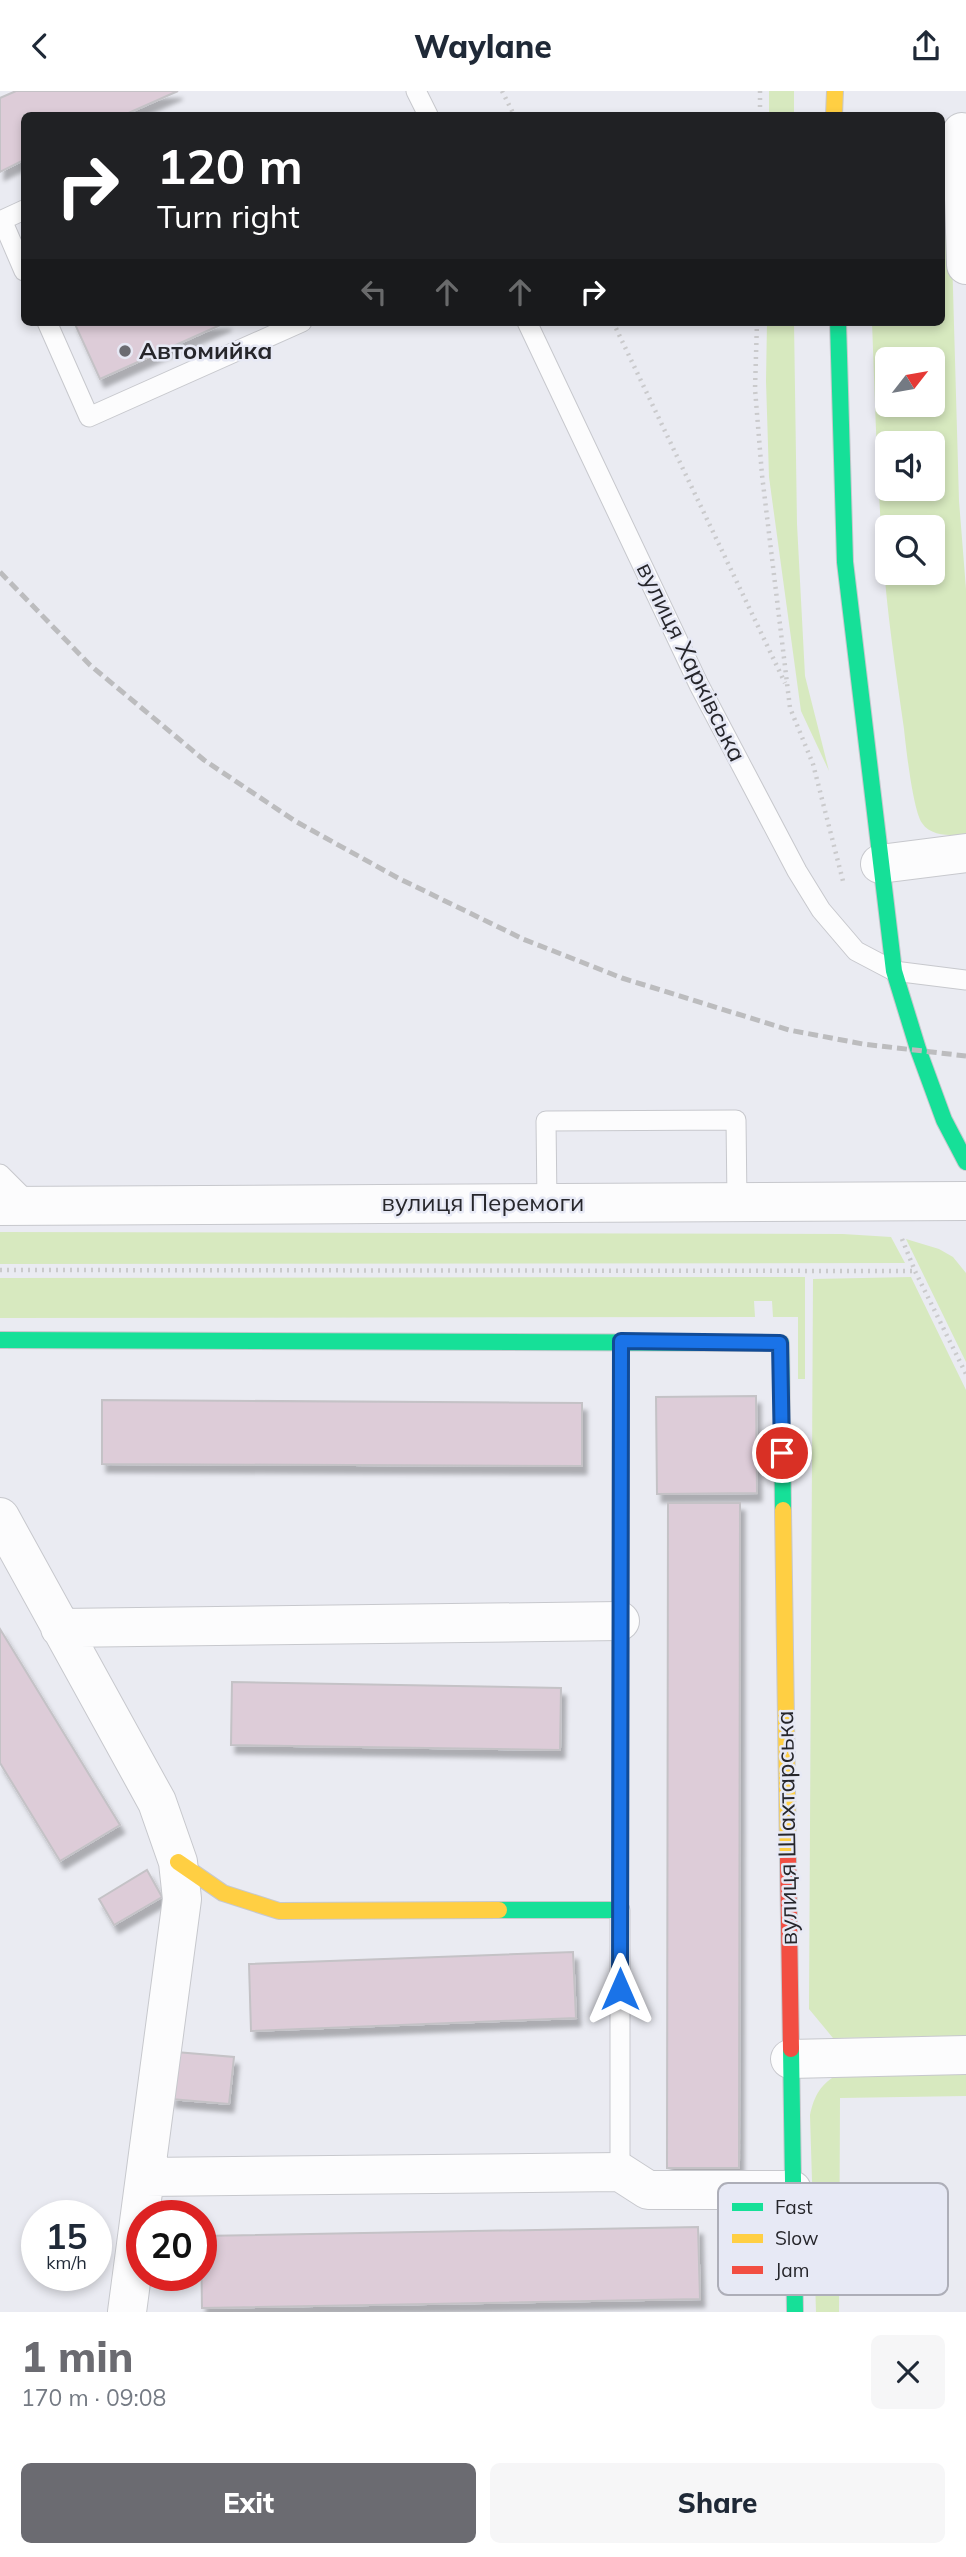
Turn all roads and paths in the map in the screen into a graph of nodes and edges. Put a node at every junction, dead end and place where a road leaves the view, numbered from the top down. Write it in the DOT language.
graph roads {
  1 [pos="416,91"];
  2 [pos="502,91"];
  3 [pos="760,91"];
  4 [pos="835,91"];
  5 [pos="426,112"];
  6 [pos="512,112"];
  7 [pos="761,112"];
  8 [pos="834,112"];
  9 [pos="956,132"];
  10 [pos="21,212"];
  11 [pos="21,264"];
  12 [pos="966,265"];
  13 [pos="49,326"];
  14 [pos="293,326"];
  15 [pos="529,326"];
  16 [pos="614,326"];
  17 [pos="757,326"];
  18 [pos="838,326"];
  19 [pos="787,687"];
  20 [pos="966,853"];
  21 [pos="880,864"];
  22 [pos="843,884"];
  23 [pos="894,971"];
  24 [pos="966,980"];
  25 [pos="966,1162"];
  26 [pos="0,1174"];
  27 [pos="966,1201"];
  28 [pos="737,1202"];
  29 [pos="887,1202"];
  30 [pos="547,1203"];
  31 [pos="16,1206"];
  32 [pos="0,1270"];
  33 [pos="915,1271"];
  34 [pos="0,1340"];
  35 [pos="621,1341"];
  36 [pos="966,1374"];
  37 [pos="0,1517"];
  38 [pos="620,1621"];
  39 [pos="60,1628"];
  40 [pos="178,1862"];
  41 [pos="620,1910"];
  42 [pos="966,2055"];
  43 [pos="790,2059"];
  44 [pos="620,2172"];
  45 [pos="146,2177"];
  46 [pos="792,2183"];
  47 [pos="718,2190"];
  48 [pos="127,2312"];
  1 -- 5 [label="lane"];
  2 -- 6 [label="path"];
  3 -- 7 [label="path"];
  4 -- 8 [label="street"];
  9 -- 12 [label="street"];
  10 -- 11 [label="lane"];
  13 -- 14 [label="lane"];
  15 -- 23 [label="lane, вулиця Харківська"];
  16 -- 19 [label="path"];
  17 -- 19 [label="path"];
  18 -- 21 [label="street"];
  19 -- 22 [label="path"];
  20 -- 21 [label="street"];
  21 -- 23 [label="street"];
  23 -- 24 [label="lane"];
  23 -- 25 [label="street"];
  26 -- 31 [label="lane"];
  27 -- 29 [label="street, вулиця Перемоги"];
  28 -- 29 [label="street, вулиця Перемоги"];
  28 -- 30 [label="street, вулиця Перемоги"];
  28 -- 30 [label="lane"];
  29 -- 33 [label="path"];
  30 -- 31 [label="street, вулиця Перемоги"];
  32 -- 33 [label="path"];
  33 -- 36 [label="path"];
  34 -- 35 [label="street"];
  35 -- 38 [label="street"];
  35 -- 43 [label="street, вулиця Шахтарська"];
  37 -- 39 [label="street"];
  38 -- 39 [label="street"];
  38 -- 41 [label="street"];
  39 -- 40 [label="street"];
  40 -- 41 [label="street"];
  40 -- 45 [label="street"];
  41 -- 44 [label="lane"];
  42 -- 43 [label="street"];
  43 -- 46 [label="street, вулиця Шахтарська"];
  44 -- 45 [label="street"];
  44 -- 47 [label="street"];
  45 -- 48 [label="street"];
}
